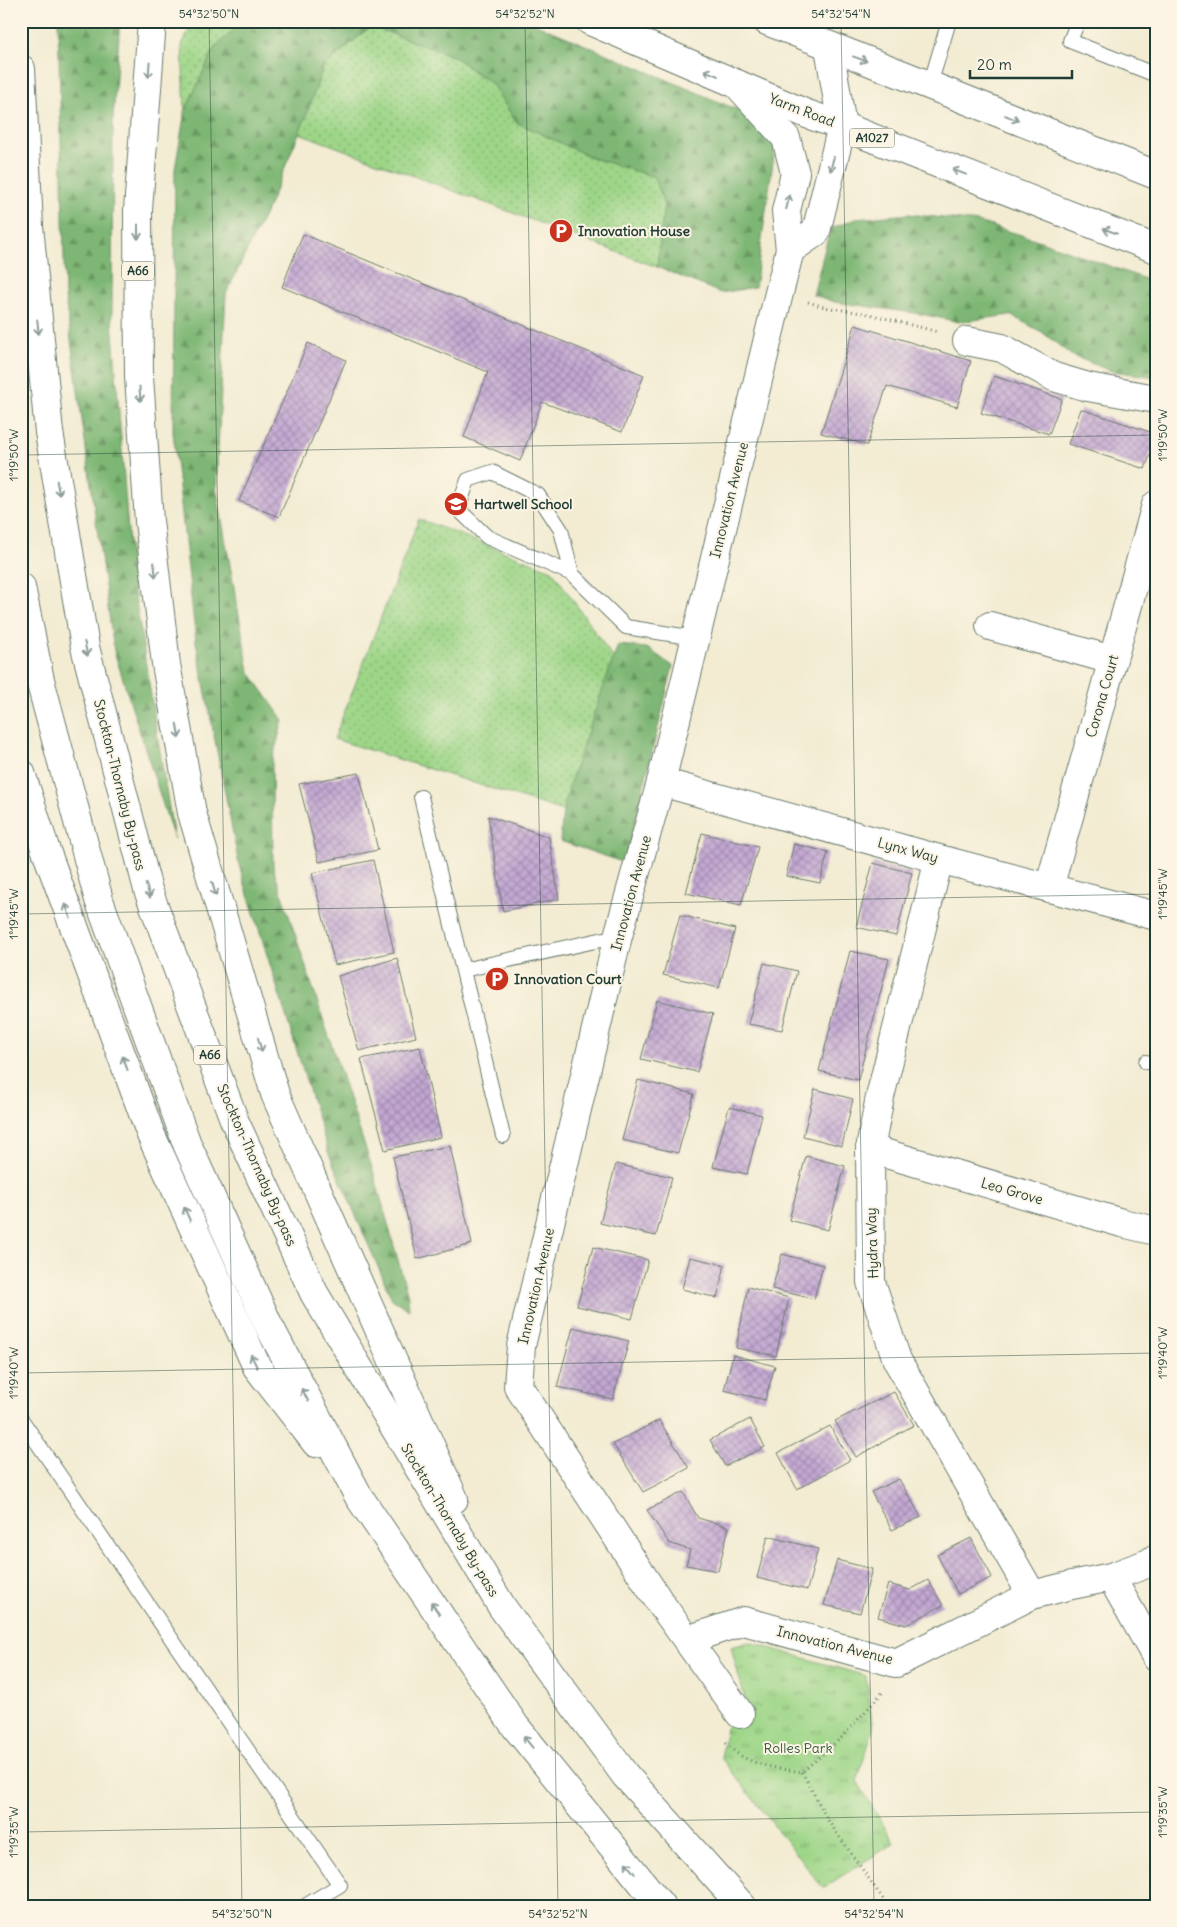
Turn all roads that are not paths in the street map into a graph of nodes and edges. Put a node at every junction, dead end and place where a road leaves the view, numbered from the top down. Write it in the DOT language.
graph roads {
  1 [pos="152,21"];
  2 [pos="590,21"];
  3 [pos="766,21"];
  4 [pos="949,21"];
  5 [pos="1078,21"];
  6 [pos="830,48"];
  7 [pos="21,69"];
  8 [pos="1156,75"];
  9 [pos="737,84"];
  10 [pos="930,85"];
  11 [pos="842,126"];
  12 [pos="1156,175"];
  13 [pos="1156,249"];
  14 [pos="790,250"];
  15 [pos="967,341"];
  16 [pos="1156,399"];
  17 [pos="1156,505"];
  18 [pos="572,574"];
  19 [pos="21,587"];
  20 [pos="990,626"];
  21 [pos="695,638"];
  22 [pos="1112,660"];
  23 [pos="21,773"];
  24 [pos="661,782"];
  25 [pos="421,797"];
  26 [pos="939,859"];
  27 [pos="1049,888"];
  28 [pos="1156,916"];
  29 [pos="618,936"];
  30 [pos="463,970"];
  31 [pos="503,1136"];
  32 [pos="870,1148"];
  33 [pos="1156,1231"];
  34 [pos="21,1420"];
  35 [pos="359,1497"];
  36 [pos="1156,1558"];
  37 [pos="1112,1577"];
  38 [pos="1032,1595"];
  39 [pos="502,1608"];
  40 [pos="687,1640"];
  41 [pos="1156,1657"];
  42 [pos="740,1714"];
  43 [pos="305,1906"];
  44 [pos="660,1906"];
  45 [pos="742,1906"];
  1 -- 39 [label="main road, A66, one-way"];
  9 -- 2 [label="main road, Yarm Road / A1027, one-way"];
  3 -- 6 [label="main road"];
  4 -- 10 [label="lane"];
  5 -- 8 [label="lane"];
  6 -- 10 [label="main road, one-way"];
  6 -- 11 [label="main road"];
  7 -- 39 [label="main road, Stockton-Thornaby By-pass / A66, one-way"];
  9 -- 11 [label="main road, Yarm Road / A1027"];
  14 -- 9 [label="main road, one-way"];
  10 -- 12 [label="main road, one-way"];
  13 -- 11 [label="main road, Yarm Road / A1027, one-way"];
  11 -- 14 [label="main road, one-way"];
  14 -- 21 [label="main road, Innovation Avenue"];
  15 -- 16 [label="main road"];
  17 -- 22 [label="main road, Corona Court"];
  18 -- 18 [label="lane"];
  18 -- 21 [label="lane"];
  35 -- 19 [label="main road, one-way"];
  20 -- 22 [label="main road"];
  21 -- 24 [label="main road, Innovation Avenue"];
  22 -- 27 [label="main road, Corona Court"];
  35 -- 23 [label="main road, one-way"];
  24 -- 26 [label="main road, Lynx Way"];
  24 -- 29 [label="main road, Innovation Avenue"];
  25 -- 30 [label="lane"];
  26 -- 27 [label="main road, Lynx Way"];
  26 -- 32 [label="main road, Hydra Way"];
  27 -- 28 [label="main road, Lynx Way"];
  29 -- 30 [label="lane"];
  29 -- 40 [label="main road, Innovation Avenue"];
  30 -- 31 [label="lane"];
  32 -- 33 [label="main road, Leo Grove"];
  32 -- 38 [label="main road, Hydra Way"];
  34 -- 43 [label="lane"];
  44 -- 35 [label="main road, one-way"];
  36 -- 37 [label="main road, Innovation Avenue"];
  37 -- 38 [label="main road, Innovation Avenue"];
  37 -- 41 [label="main road"];
  38 -- 40 [label="main road, Innovation Avenue"];
  39 -- 45 [label="main road, Stockton-Thornaby By-pass / A66"];
  40 -- 42 [label="main road, Innovation Avenue"];
}
